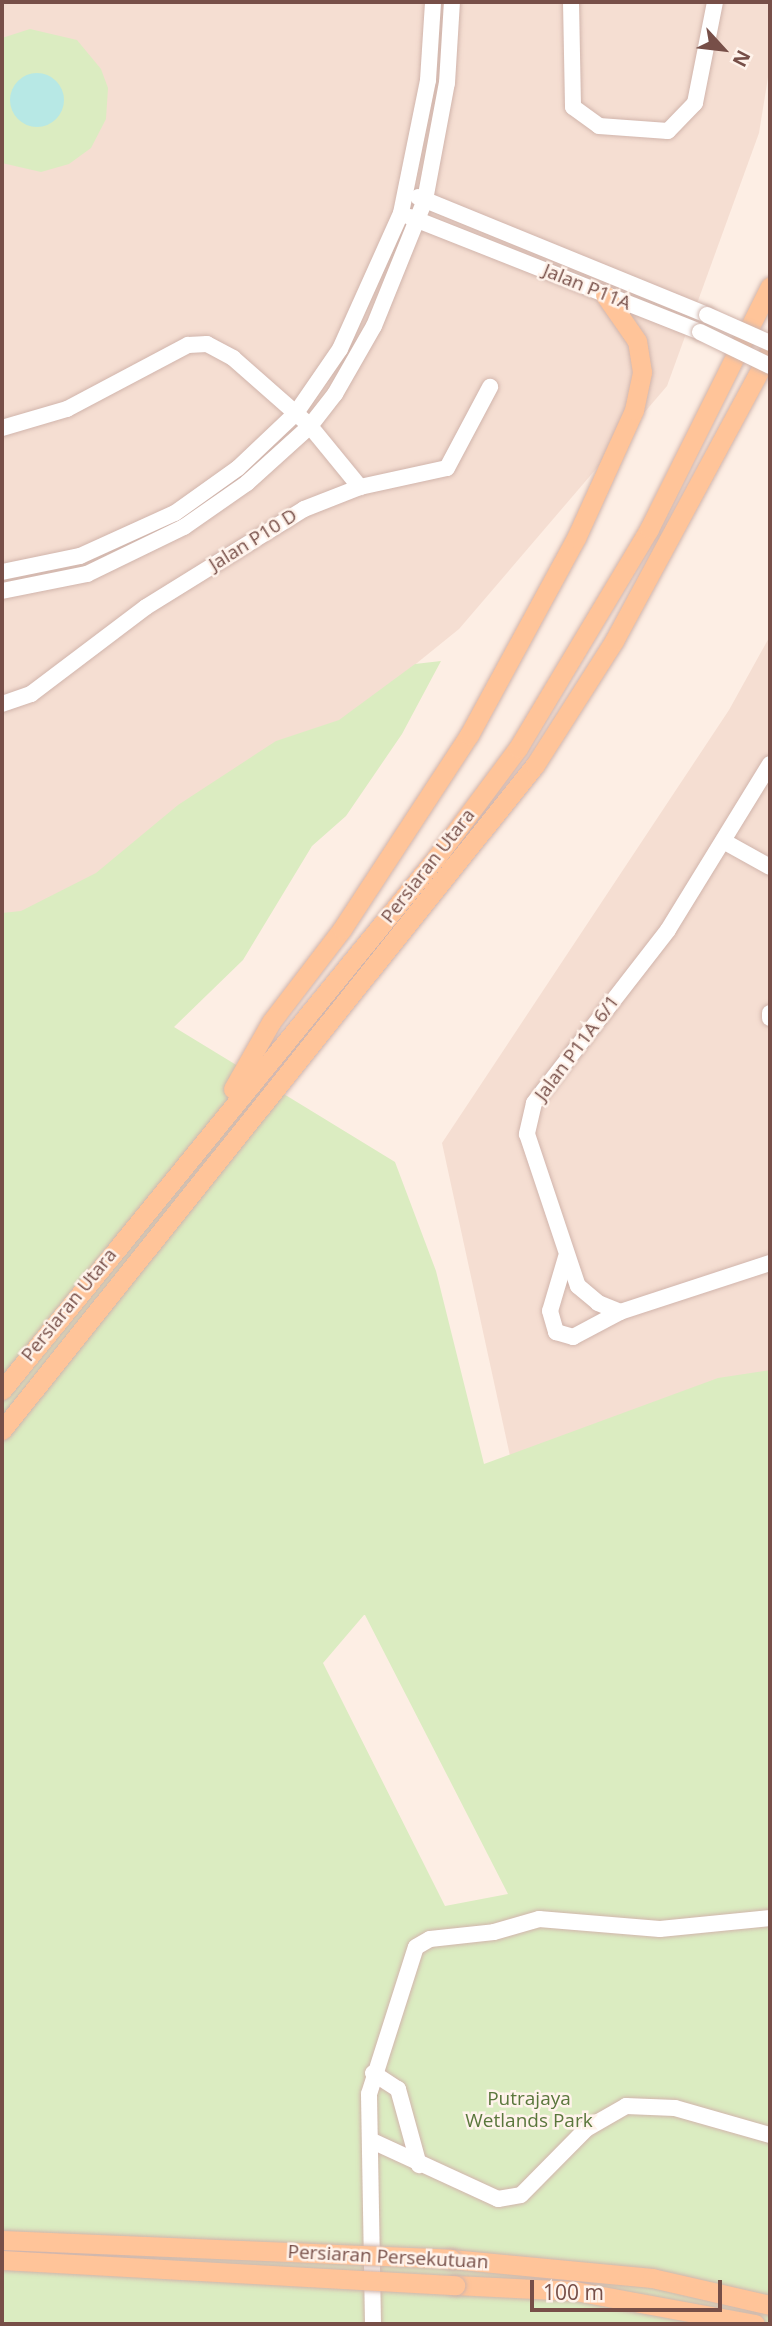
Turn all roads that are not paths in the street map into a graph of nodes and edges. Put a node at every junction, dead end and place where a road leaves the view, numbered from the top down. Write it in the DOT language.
graph roads {
  1 [pos="433,2"];
  2 [pos="452,2"];
  3 [pos="571,2"];
  4 [pos="715,2"];
  5 [pos="406,193"];
  6 [pos="425,200"];
  7 [pos="401,213"];
  8 [pos="418,220"];
  9 [pos="770,286"];
  10 [pos="605,295"];
  11 [pos="770,343"];
  12 [pos="770,351"];
  13 [pos="770,366"];
  14 [pos="490,387"];
  15 [pos="296,413"];
  16 [pos="310,426"];
  17 [pos="2,428"];
  18 [pos="360,486"];
  19 [pos="2,572"];
  20 [pos="2,592"];
  21 [pos="2,704"];
  22 [pos="770,764"];
  23 [pos="725,842"];
  24 [pos="770,867"];
  25 [pos="209,1132"];
  26 [pos="566,1257"];
  27 [pos="770,1263"];
  28 [pos="620,1312"];
  29 [pos="2,1390"];
  30 [pos="2,1430"];
  31 [pos="770,1918"];
  32 [pos="373,2073"];
  33 [pos="770,2135"];
  34 [pos="370,2140"];
  35 [pos="419,2165"];
  36 [pos="2,2240"];
  37 [pos="2,2260"];
  38 [pos="770,2305"];
  39 [pos="373,2324"];
  40 [pos="755,2324"];
  1 -- 5 [label="street"];
  2 -- 6 [label="street"];
  3 -- 4 [label="street"];
  5 -- 6 [label="street, Jalan P11A"];
  5 -- 7 [label="street"];
  6 -- 8 [label="street"];
  6 -- 11 [label="street, Jalan P11A, bridge"];
  7 -- 8 [label="street, Jalan P11A"];
  7 -- 15 [label="street"];
  8 -- 10 [label="street, Jalan P11A"];
  8 -- 16 [label="street"];
  9 -- 25 [label="main road, Persiaran Utara"];
  10 -- 13 [label="street, Jalan P11A, bridge"];
  10 -- 25 [label="main road"];
  12 -- 30 [label="main road, Persiaran Utara"];
  14 -- 18 [label="street, Jalan P10 D"];
  15 -- 16 [label="street"];
  15 -- 17 [label="street"];
  15 -- 19 [label="street"];
  16 -- 18 [label="street"];
  16 -- 20 [label="street"];
  18 -- 21 [label="street, Jalan P10 D"];
  22 -- 23 [label="street, Jalan P11A 6/1"];
  23 -- 24 [label="street"];
  23 -- 26 [label="street, Jalan P11A 6/1"];
  25 -- 29 [label="main road, Persiaran Utara"];
  26 -- 28 [label="street, Jalan P11A 6/1"];
  26 -- 28 [label="street"];
  27 -- 28 [label="street"];
  31 -- 32 [label="street"];
  32 -- 34 [label="street"];
  32 -- 35 [label="street"];
  33 -- 35 [label="street"];
  34 -- 35 [label="street"];
  34 -- 39 [label="street"];
  36 -- 38 [label="main road, Persiaran Persekutuan, bridge"];
  37 -- 40 [label="main road, Persiaran Persekutuan, bridge"];
}
